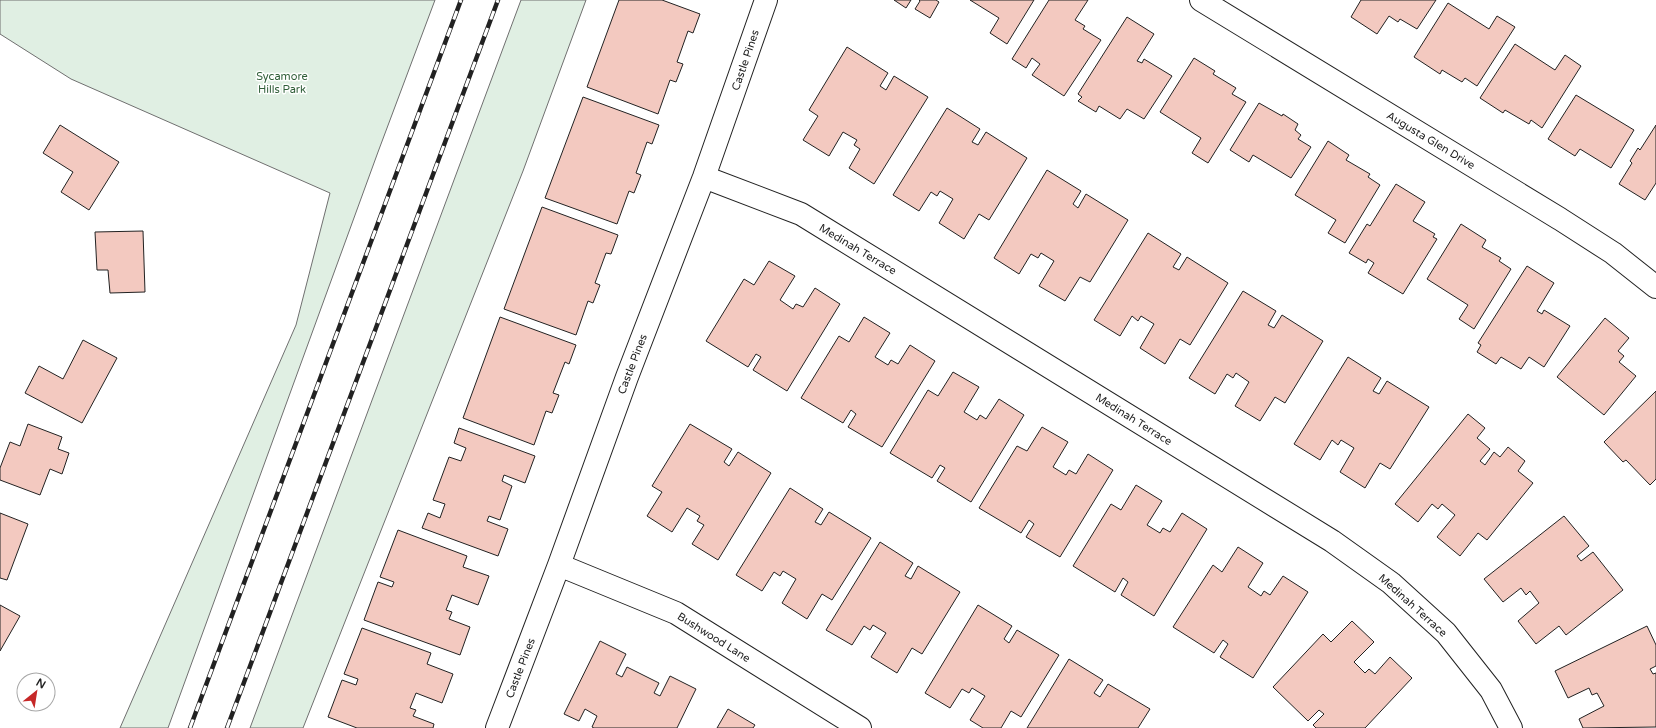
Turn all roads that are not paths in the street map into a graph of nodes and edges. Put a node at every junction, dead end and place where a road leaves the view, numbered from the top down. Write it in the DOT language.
graph roads {
  1 [pos="766,0"];
  2 [pos="1200,0"];
  3 [pos="704,177"];
  4 [pos="1656,287"];
  5 [pos="559,565"];
  6 [pos="497,728"];
  7 [pos="860,728"];
  8 [pos="1512,728"];
  1 -- 3 [label="street, Castle Pines"];
  2 -- 4 [label="street, Augusta Glen Drive"];
  3 -- 5 [label="street, Castle Pines"];
  3 -- 8 [label="street, Medinah Terrace"];
  5 -- 6 [label="street, Castle Pines"];
  5 -- 7 [label="street, Bushwood Lane"];
}
